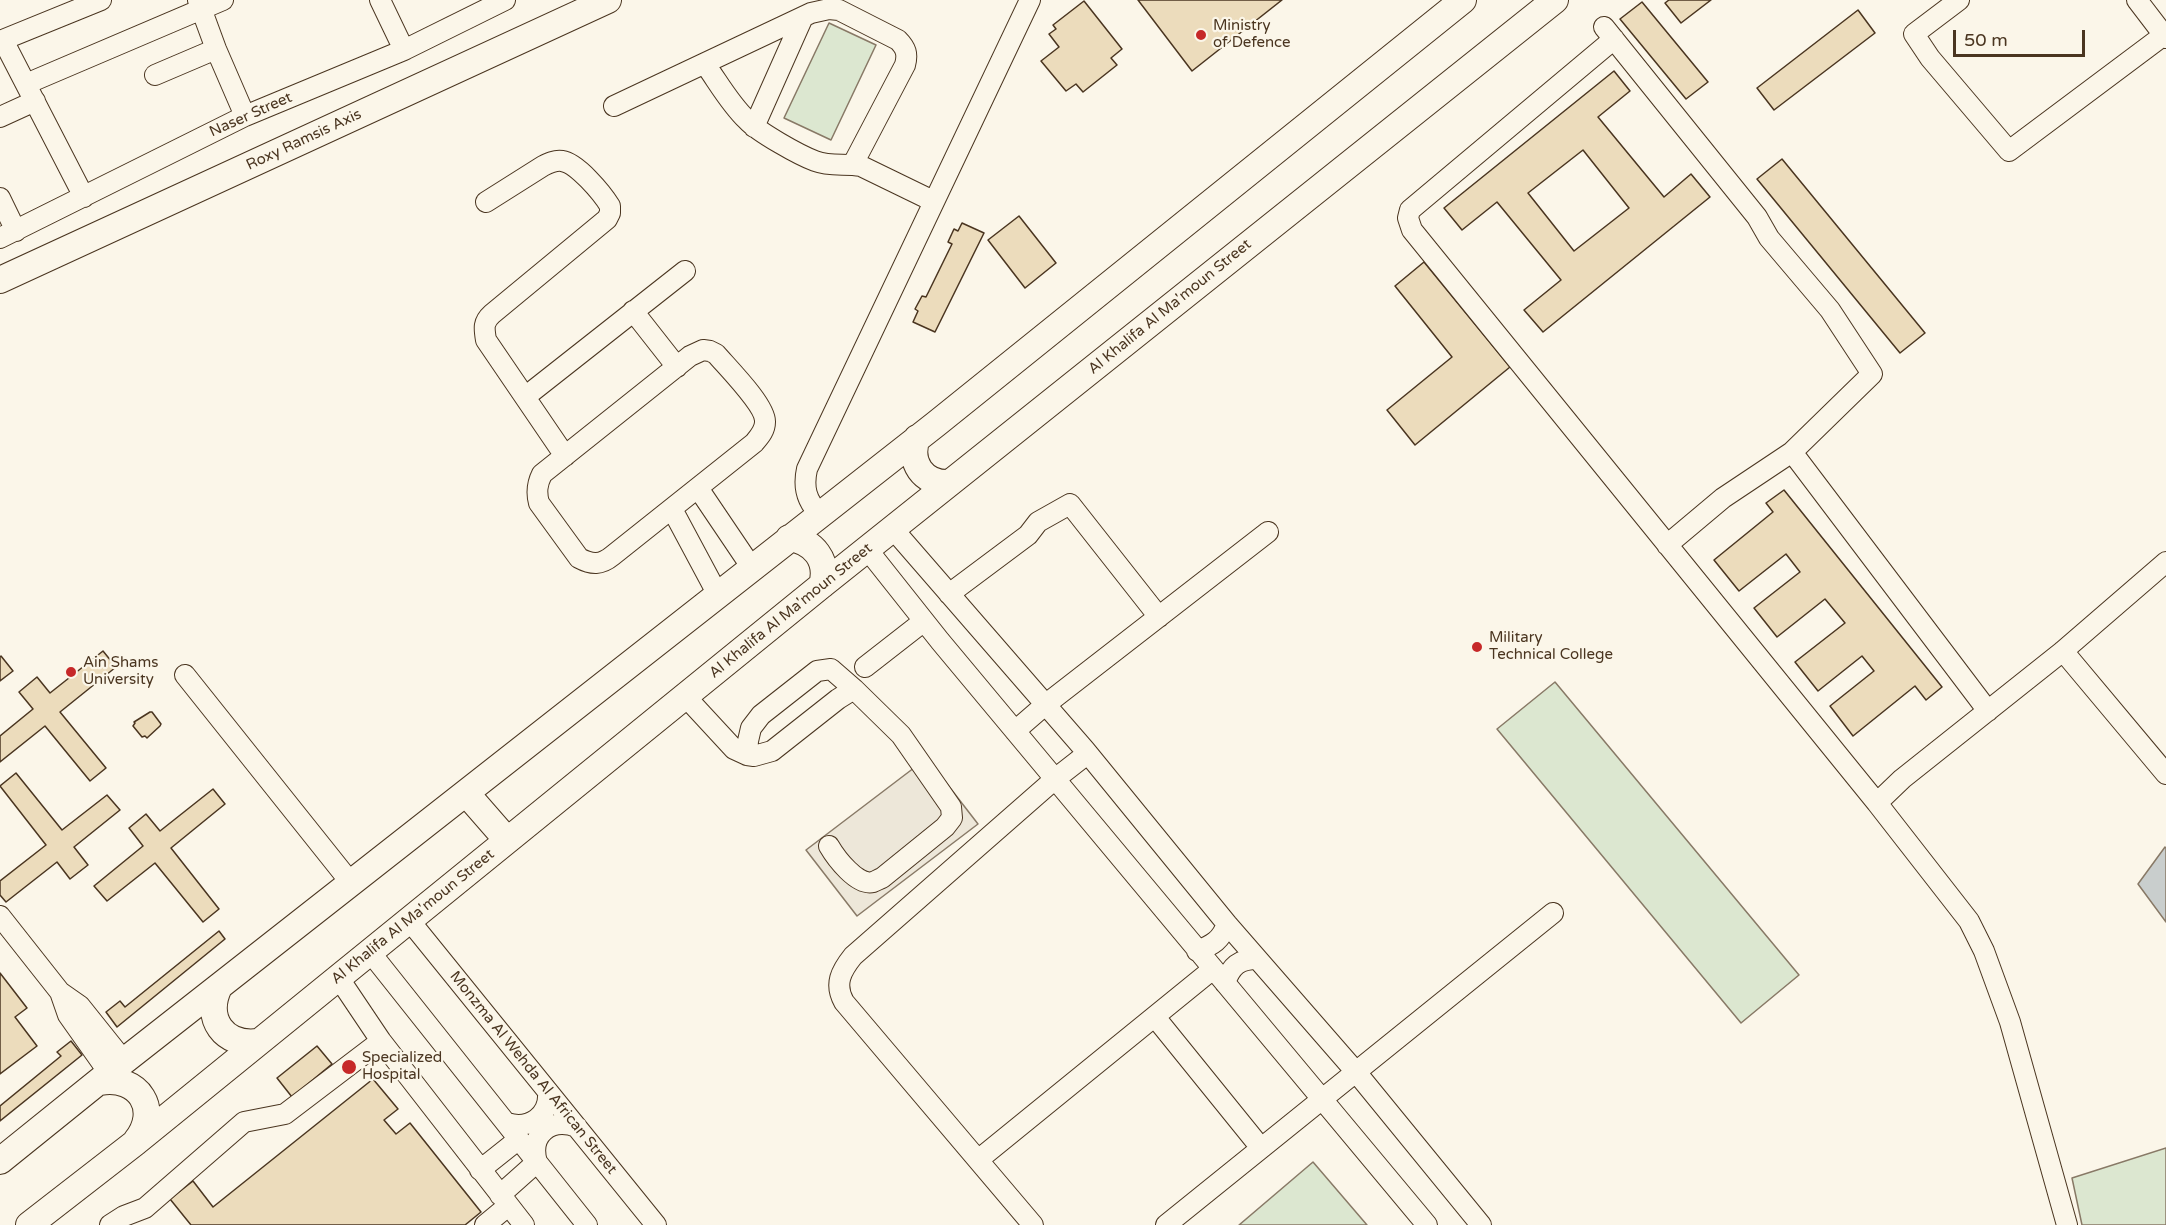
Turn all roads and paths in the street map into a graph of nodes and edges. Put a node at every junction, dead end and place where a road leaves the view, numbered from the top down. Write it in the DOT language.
graph roads {
  1 [pos="224,0"];
  2 [pos="380,0"];
  3 [pos="505,0"];
  4 [pos="608,0"];
  5 [pos="1030,0"];
  6 [pos="1463,0"];
  7 [pos="1555,0"];
  8 [pos="1959,0"];
  9 [pos="2137,0"];
  10 [pos="93,2"];
  11 [pos="200,5"];
  12 [pos="803,17"];
  13 [pos="2165,37"];
  14 [pos="2,40"];
  15 [pos="216,49"];
  16 [pos="404,50"];
  17 [pos="705,64"];
  18 [pos="155,75"];
  19 [pos="31,92"];
  20 [pos="614,106"];
  21 [pos="245,116"];
  22 [pos="0,117"];
  23 [pos="754,127"];
  24 [pos="853,164"];
  25 [pos="84,197"];
  26 [pos="0,198"];
  27 [pos="933,201"];
  28 [pos="486,202"];
  29 [pos="8,234"];
  30 [pos="685,271"];
  31 [pos="0,280"];
  32 [pos="633,311"];
  33 [pos="677,366"];
  34 [pos="525,397"];
  35 [pos="917,438"];
  36 [pos="1792,452"];
  37 [pos="565,456"];
  38 [pos="949,483"];
  39 [pos="698,488"];
  40 [pos="672,509"];
  41 [pos="820,514"];
  42 [pos="893,529"];
  43 [pos="1268,532"];
  44 [pos="789,538"];
  45 [pos="1667,545"];
  46 [pos="867,549"];
  47 [pos="2166,562"];
  48 [pos="752,568"];
  49 [pos="822,585"];
  50 [pos="949,594"];
  51 [pos="718,595"];
  52 [pos="1159,617"];
  53 [pos="924,621"];
  54 [pos="2063,651"];
  55 [pos="865,667"];
  56 [pos="185,675"];
  57 [pos="854,689"];
  58 [pos="686,696"];
  59 [pos="1045,705"];
  60 [pos="1988,711"];
  61 [pos="1015,731"];
  62 [pos="1087,754"];
  63 [pos="747,755"];
  64 [pos="2166,774"];
  65 [pos="1055,779"];
  66 [pos="466,793"];
  67 [pos="1877,803"];
  68 [pos="507,840"];
  69 [pos="829,846"];
  70 [pos="351,883"];
  71 [pos="1553,913"];
  72 [pos="0,916"];
  73 [pos="409,920"];
  74 [pos="1227,924"];
  75 [pos="1197,951"];
  76 [pos="370,952"];
  77 [pos="1257,959"];
  78 [pos="1219,976"];
  79 [pos="338,977"];
  80 [pos="219,987"];
  81 [pos="1155,1017"];
  82 [pos="381,1041"];
  83 [pos="258,1042"];
  84 [pos="111,1072"];
  85 [pos="1356,1072"];
  86 [pos="548,1092"];
  87 [pos="1322,1098"];
  88 [pos="507,1123"];
  89 [pos="577,1127"];
  90 [pos="519,1139"];
  91 [pos="136,1142"];
  92 [pos="1261,1148"];
  93 [pos="978,1160"];
  94 [pos="0,1161"];
  95 [pos="537,1162"];
  96 [pos="480,1170"];
  97 [pos="504,1201"];
  98 [pos="141,1217"];
  99 [pos="29,1225"];
  100 [pos="110,1225"];
  101 [pos="485,1225"];
  102 [pos="524,1225"];
  103 [pos="587,1225"];
  104 [pos="656,1225"];
  105 [pos="1033,1225"];
  106 [pos="1166,1225"];
  107 [pos="1427,1225"];
  108 [pos="1481,1225"];
  109 [pos="2067,1225"];
  1 -- 11 [label="street"];
  2 -- 16 [label="street"];
  3 -- 16 [label="street, Naser Street"];
  4 -- 31 [label="main road, Roxy Ramsis Axis"];
  5 -- 27 [label="street"];
  6 -- 35 [label="main road"];
  7 -- 38 [label="main road, Al Khalifa Al Ma'moun Street"];
  8 -- 13 [label="street"];
  9 -- 13 [label="street"];
  10 -- 14 [label="street"];
  11 -- 15 [label="street"];
  11 -- 19 [label="street"];
  12 -- 17 [label="street"];
  12 -- 23 [label="street"];
  12 -- 24 [label="street"];
  14 -- 19 [label="street"];
  15 -- 18 [label="street"];
  15 -- 21 [label="street"];
  16 -- 21 [label="street, Naser Street"];
  17 -- 20 [label="street"];
  17 -- 23 [label="street"];
  19 -- 22 [label="street"];
  19 -- 25 [label="street"];
  21 -- 25 [label="street, Naser Street"];
  23 -- 24 [label="street"];
  24 -- 27 [label="street"];
  25 -- 29 [label="street, Naser Street"];
  26 -- 29 [label="street"];
  27 -- 41 [label="street"];
  28 -- 34 [label="street"];
  30 -- 32 [label="street"];
  32 -- 33 [label="street"];
  32 -- 34 [label="street"];
  33 -- 37 [label="street"];
  33 -- 39 [label="street"];
  34 -- 37 [label="street"];
  35 -- 38 [label="main road"];
  35 -- 41 [label="main road"];
  36 -- 45 [label="street"];
  36 -- 45 [label="street"];
  36 -- 60 [label="street"];
  37 -- 40 [label="street"];
  38 -- 42 [label="main road, Al Khalifa Al Ma'moun Street"];
  39 -- 40 [label="street"];
  39 -- 48 [label="street"];
  40 -- 51 [label="street"];
  41 -- 44 [label="main road"];
  42 -- 46 [label="main road, Al Khalifa Al Ma'moun Street"];
  42 -- 50 [label="street"];
  43 -- 52 [label="street"];
  44 -- 48 [label="main road"];
  44 -- 49 [label="main road"];
  45 -- 67 [label="street"];
  46 -- 49 [label="main road, Al Khalifa Al Ma'moun Street"];
  46 -- 53 [label="street"];
  47 -- 54 [label="street"];
  48 -- 51 [label="main road"];
  49 -- 58 [label="main road, Al Khalifa Al Ma'moun Street"];
  50 -- 52 [label="street"];
  50 -- 59 [label="street"];
  51 -- 66 [label="main road"];
  52 -- 59 [label="street"];
  53 -- 55 [label="street"];
  53 -- 61 [label="street"];
  54 -- 60 [label="street"];
  54 -- 64 [label="street"];
  56 -- 70 [label="street"];
  57 -- 63 [label="street"];
  57 -- 63 [label="street"];
  57 -- 69 [label="street"];
  58 -- 63 [label="street"];
  58 -- 68 [label="main road, Al Khalifa Al Ma'moun Street"];
  59 -- 61 [label="street"];
  59 -- 62 [label="street"];
  60 -- 67 [label="street"];
  61 -- 65 [label="street"];
  62 -- 65 [label="street"];
  62 -- 74 [label="street"];
  65 -- 75 [label="street"];
  65 -- 93 [label="street"];
  66 -- 68 [label="main road"];
  66 -- 70 [label="main road"];
  67 -- 109 [label="street"];
  68 -- 73 [label="main road, Al Khalifa Al Ma'moun Street"];
  70 -- 80 [label="main road"];
  71 -- 85 [label="street"];
  72 -- 84 [label="street"];
  73 -- 76 [label="main road, Al Khalifa Al Ma'moun Street"];
  73 -- 86 [label="street, Monzma Al Wehda Al African Street"];
  74 -- 75 [label="street"];
  74 -- 77 [label="street"];
  75 -- 78 [label="street"];
  76 -- 79 [label="main road, Al Khalifa Al Ma'moun Street"];
  76 -- 88 [label="street"];
  77 -- 78 [label="street"];
  77 -- 85 [label="street"];
  78 -- 81 [label="street"];
  78 -- 87 [label="street"];
  79 -- 82 [label="street"];
  79 -- 83 [label="main road, Al Khalifa Al Ma'moun Street"];
  80 -- 83 [label="main road"];
  80 -- 84 [label="main road"];
  81 -- 92 [label="street"];
  81 -- 93 [label="street"];
  82 -- 96 [label="street"];
  82 -- 98 [label="street"];
  83 -- 91 [label="main road, Al Khalifa Al Ma'moun Street"];
  84 -- 91 [label="main road"];
  84 -- 94 [label="main road"];
  85 -- 87 [label="street"];
  85 -- 108 [label="street"];
  86 -- 88 [label="street"];
  86 -- 89 [label="street, Monzma Al Wehda Al African Street"];
  87 -- 92 [label="street"];
  87 -- 107 [label="street"];
  88 -- 90 [label="street"];
  89 -- 95 [label="street"];
  89 -- 104 [label="street, Monzma Al Wehda Al African Street"];
  90 -- 95 [label="street"];
  90 -- 96 [label="street"];
  91 -- 99 [label="main road, Al Khalifa Al Ma'moun Street"];
  92 -- 106 [label="street"];
  93 -- 105 [label="street"];
  95 -- 97 [label="street"];
  95 -- 103 [label="street"];
  96 -- 97 [label="street"];
  97 -- 101 [label="street"];
  97 -- 102 [label="street"];
  98 -- 100 [label="street"];
}
